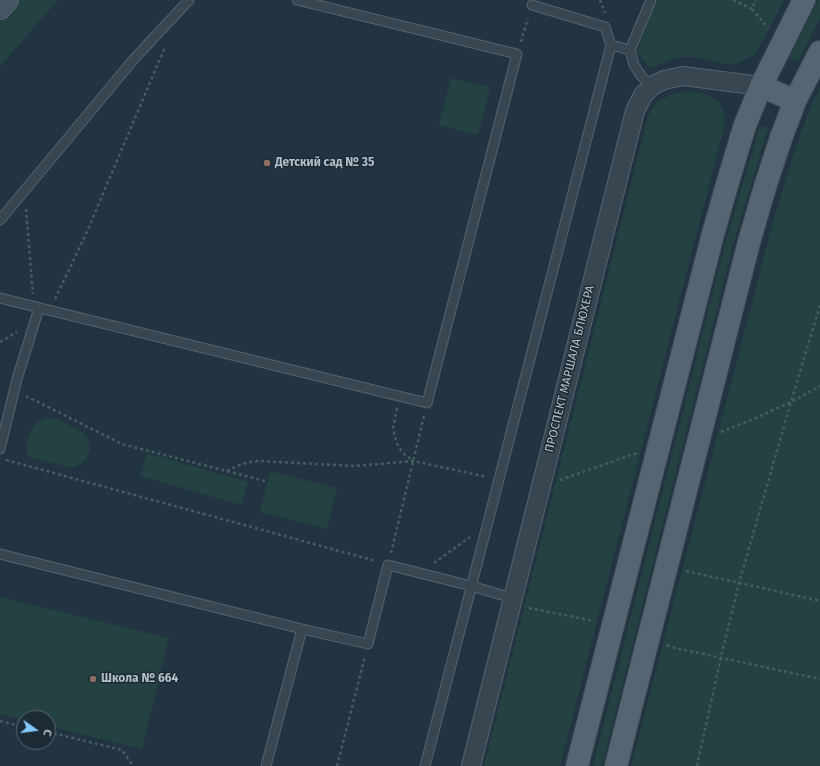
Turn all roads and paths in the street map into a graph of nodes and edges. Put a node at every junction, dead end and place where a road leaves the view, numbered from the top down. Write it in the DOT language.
graph roads {
  1 [pos="7,0"];
  2 [pos="189,0"];
  3 [pos="297,0"];
  4 [pos="651,0"];
  5 [pos="732,0"];
  6 [pos="756,0"];
  7 [pos="804,0"];
  8 [pos="532,5"];
  9 [pos="0,8"];
  10 [pos="166,45"];
  11 [pos="611,45"];
  12 [pos="630,50"];
  13 [pos="820,52"];
  14 [pos="517,54"];
  15 [pos="652,86"];
  16 [pos="761,86"];
  17 [pos="795,101"];
  18 [pos="25,190"];
  19 [pos="0,220"];
  20 [pos="0,298"];
  21 [pos="820,305"];
  22 [pos="36,307"];
  23 [pos="50,310"];
  24 [pos="15,390"];
  25 [pos="400,396"];
  26 [pos="427,403"];
  27 [pos="0,449"];
  28 [pos="0,458"];
  29 [pos="413,461"];
  30 [pos="227,471"];
  31 [pos="499,480"];
  32 [pos="266,481"];
  33 [pos="487,525"];
  34 [pos="0,554"];
  35 [pos="388,564"];
  36 [pos="667,566"];
  37 [pos="420,573"];
  38 [pos="739,582"];
  39 [pos="472,586"];
  40 [pos="512,598"];
  41 [pos="820,600"];
  42 [pos="302,629"];
  43 [pos="368,644"];
  44 [pos="0,721"];
  45 [pos="16,725"];
  46 [pos="56,734"];
  47 [pos="131,766"];
  48 [pos="266,766"];
  49 [pos="337,766"];
  50 [pos="425,766"];
  51 [pos="471,766"];
  52 [pos="577,766"];
  53 [pos="616,766"];
  54 [pos="696,766"];
  1 -- 9 [label="street"];
  2 -- 18 [label="lane"];
  3 -- 14 [label="lane"];
  4 -- 12 [label="lane"];
  5 -- 6 [label="path"];
  7 -- 16 [label="main road"];
  8 -- 11 [label="lane"];
  8 -- 14 [label="path"];
  10 -- 23 [label="path"];
  11 -- 12 [label="lane"];
  11 -- 31 [label="lane"];
  12 -- 15 [label="lane"];
  13 -- 17 [label="main road"];
  14 -- 26 [label="lane"];
  15 -- 16 [label="street, ПРОСПЕКТ МАРШАЛА БЛЮХЕРА"];
  15 -- 40 [label="street, ПРОСПЕКТ МАРШАЛА БЛЮХЕРА"];
  16 -- 17 [label="main road"];
  16 -- 52 [label="main road"];
  17 -- 36 [label="main road"];
  18 -- 19 [label="lane"];
  18 -- 22 [label="path"];
  20 -- 22 [label="lane"];
  21 -- 38 [label="path"];
  22 -- 23 [label="lane"];
  22 -- 24 [label="lane"];
  23 -- 25 [label="lane"];
  24 -- 27 [label="lane"];
  24 -- 30 [label="path"];
  25 -- 26 [label="lane"];
  25 -- 29 [label="path"];
  26 -- 29 [label="path"];
  28 -- 35 [label="path"];
  29 -- 30 [label="path"];
  29 -- 31 [label="path"];
  29 -- 35 [label="path"];
  30 -- 32 [label="path"];
  31 -- 33 [label="lane"];
  33 -- 37 [label="path"];
  33 -- 39 [label="lane"];
  34 -- 42 [label="lane"];
  35 -- 37 [label="lane"];
  35 -- 43 [label="lane"];
  36 -- 38 [label="path"];
  36 -- 53 [label="main road"];
  37 -- 39 [label="lane"];
  38 -- 41 [label="path"];
  38 -- 54 [label="path"];
  39 -- 40 [label="lane"];
  39 -- 50 [label="lane"];
  40 -- 51 [label="street, ПРОСПЕКТ МАРШАЛА БЛЮХЕРА"];
  42 -- 43 [label="lane"];
  42 -- 48 [label="lane"];
  43 -- 49 [label="path"];
  44 -- 45 [label="path"];
  46 -- 47 [label="path"];
}
